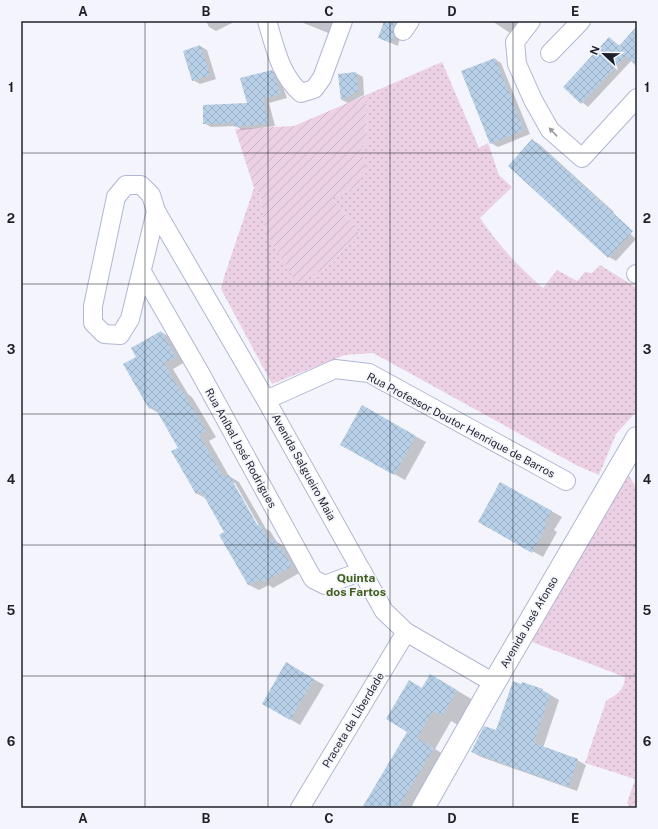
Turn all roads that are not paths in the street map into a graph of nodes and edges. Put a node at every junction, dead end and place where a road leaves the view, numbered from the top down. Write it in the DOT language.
graph roads {
  1 [pos="267,21"];
  2 [pos="343,21"];
  3 [pos="531,21"];
  4 [pos="581,21"];
  5 [pos="550,53"];
  6 [pos="637,98"];
  7 [pos="156,211"];
  8 [pos="142,272"];
  9 [pos="266,400"];
  10 [pos="637,438"];
  11 [pos="566,481"];
  12 [pos="362,571"];
  13 [pos="406,632"];
  14 [pos="494,683"];
  15 [pos="300,808"];
  16 [pos="423,808"];
  1 -- 2 [label="street"];
  6 -- 3 [label="street, one-way"];
  4 -- 5 [label="street"];
  7 -- 8 [label="street, Avenida Salgueiro Maia"];
  7 -- 8 [label="street, Avenida Salgueiro Maia"];
  7 -- 9 [label="street, Avenida Salgueiro Maia"];
  8 -- 12 [label="street, Rua Aníbal José Rodrigues"];
  9 -- 11 [label="street, Rua Professor Doutor Henrique de Barros"];
  9 -- 12 [label="street, Avenida Salgueiro Maia"];
  10 -- 14 [label="street, Avenida José Afonso"];
  12 -- 13 [label="street, Avenida Salgueiro Maia"];
  13 -- 14 [label="street, Avenida Salgueiro Maia"];
  13 -- 15 [label="street, Praceta da Liberdade"];
  14 -- 16 [label="street, Avenida José Afonso"];
}
